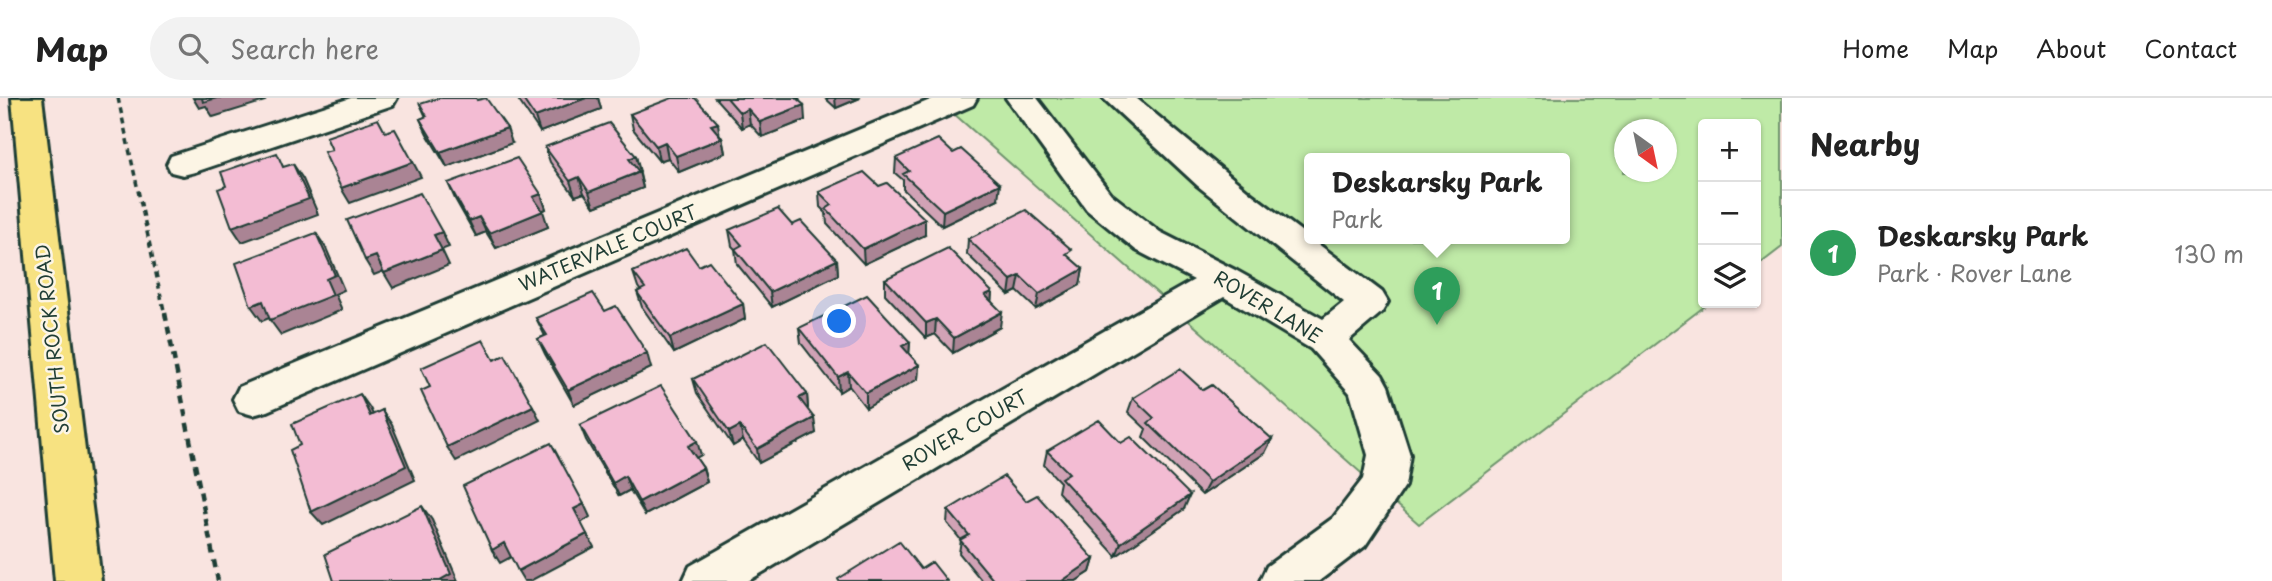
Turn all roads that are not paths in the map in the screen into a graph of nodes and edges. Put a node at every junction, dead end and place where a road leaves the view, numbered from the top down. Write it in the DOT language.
graph roads {
  1 [pos="27,98"];
  2 [pos="382,98"];
  3 [pos="962,98"];
  4 [pos="1021,98"];
  5 [pos="1118,98"];
  6 [pos="183,164"];
  7 [pos="1224,280"];
  8 [pos="1325,339"];
  9 [pos="253,399"];
  10 [pos="78,581"];
  11 [pos="706,581"];
  12 [pos="1283,581"];
  1 -- 10 [label="main road, SOUTH ROCK ROAD"];
  2 -- 6 [label="street"];
  3 -- 9 [label="street, WATERVALE COURT"];
  4 -- 7 [label="street, ROVER LANE"];
  5 -- 8 [label="street"];
  7 -- 8 [label="street, ROVER LANE"];
  7 -- 11 [label="street, ROVER COURT"];
  8 -- 12 [label="street, ROVER LANE"];
}
